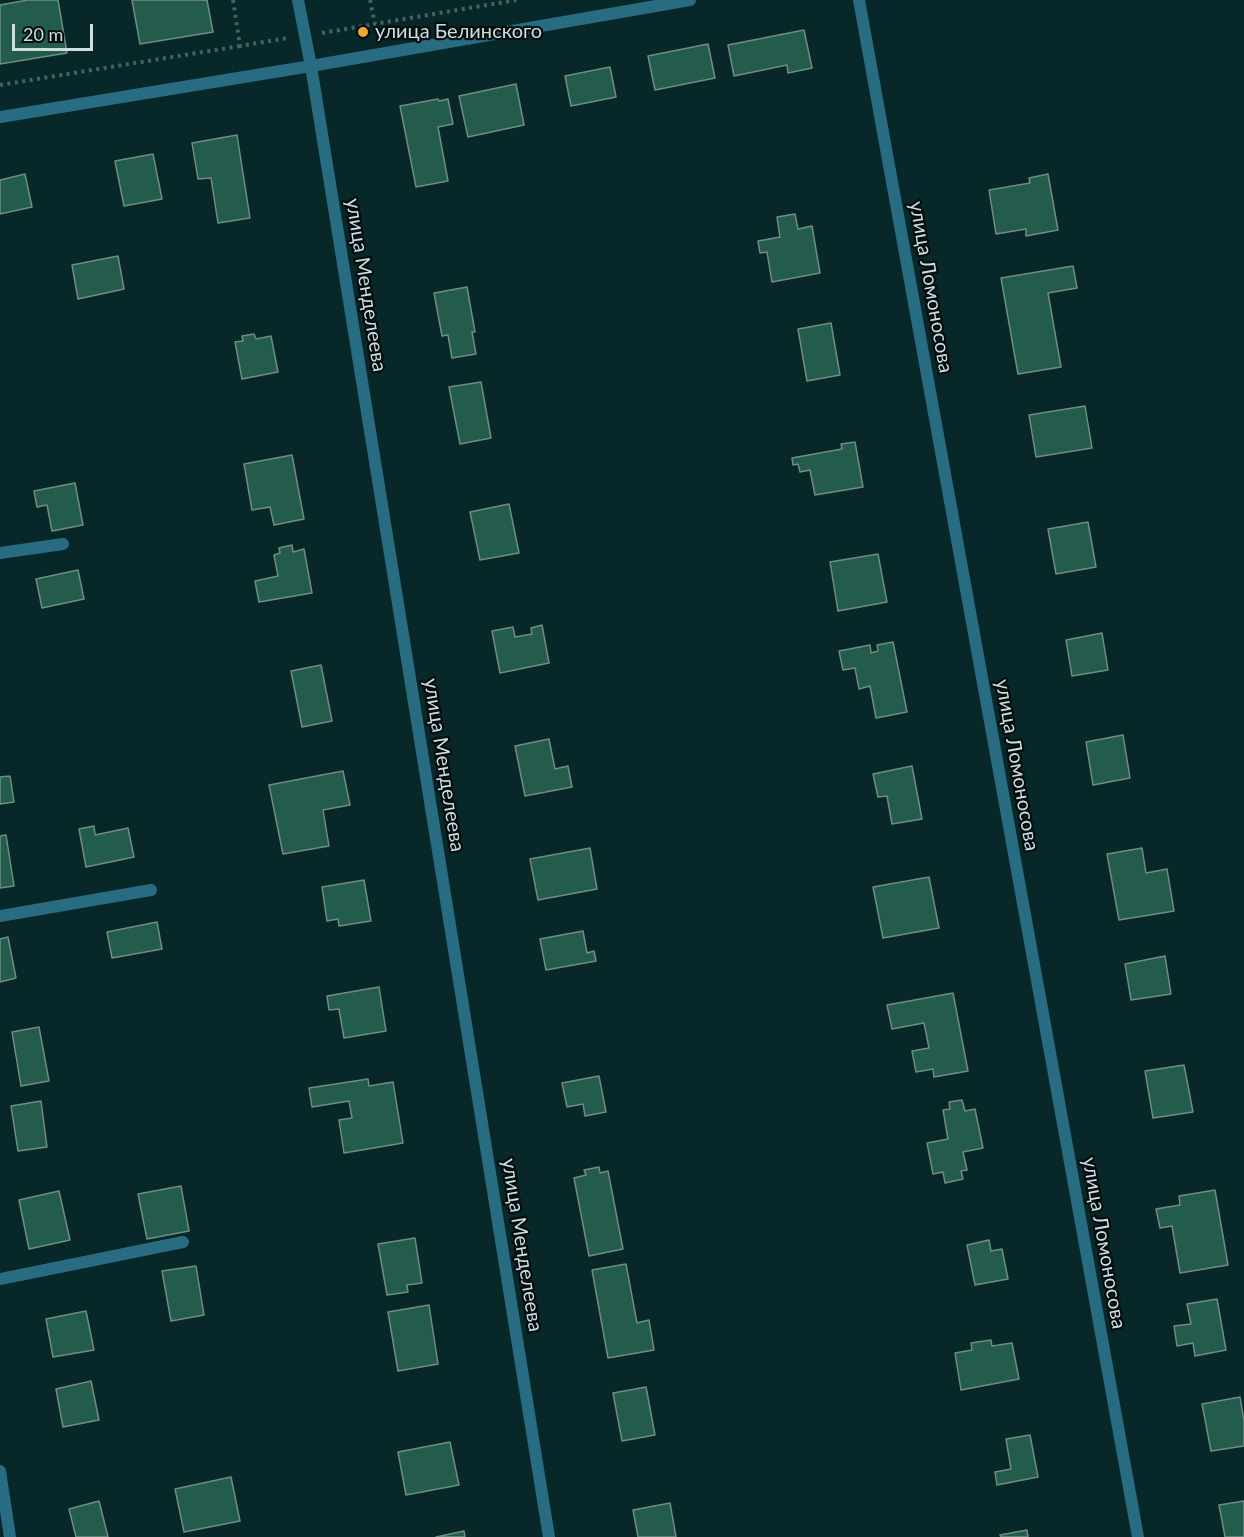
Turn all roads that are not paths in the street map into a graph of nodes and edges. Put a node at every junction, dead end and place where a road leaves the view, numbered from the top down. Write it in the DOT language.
graph roads {
  1 [pos="298,0"];
  2 [pos="690,0"];
  3 [pos="859,0"];
  4 [pos="311,66"];
  5 [pos="0,117"];
  6 [pos="63,544"];
  7 [pos="0,553"];
  8 [pos="151,890"];
  9 [pos="0,916"];
  10 [pos="183,1242"];
  11 [pos="0,1279"];
  12 [pos="0,1471"];
  13 [pos="10,1537"];
  14 [pos="549,1537"];
  15 [pos="1138,1537"];
  1 -- 4 [label="street, улица Менделеева"];
  2 -- 4 [label="street"];
  3 -- 15 [label="street, улица Ломоносова"];
  4 -- 5 [label="street"];
  4 -- 14 [label="street, улица Менделеева"];
  6 -- 7 [label="street"];
  8 -- 9 [label="street"];
  10 -- 11 [label="street"];
  12 -- 13 [label="street"];
}
